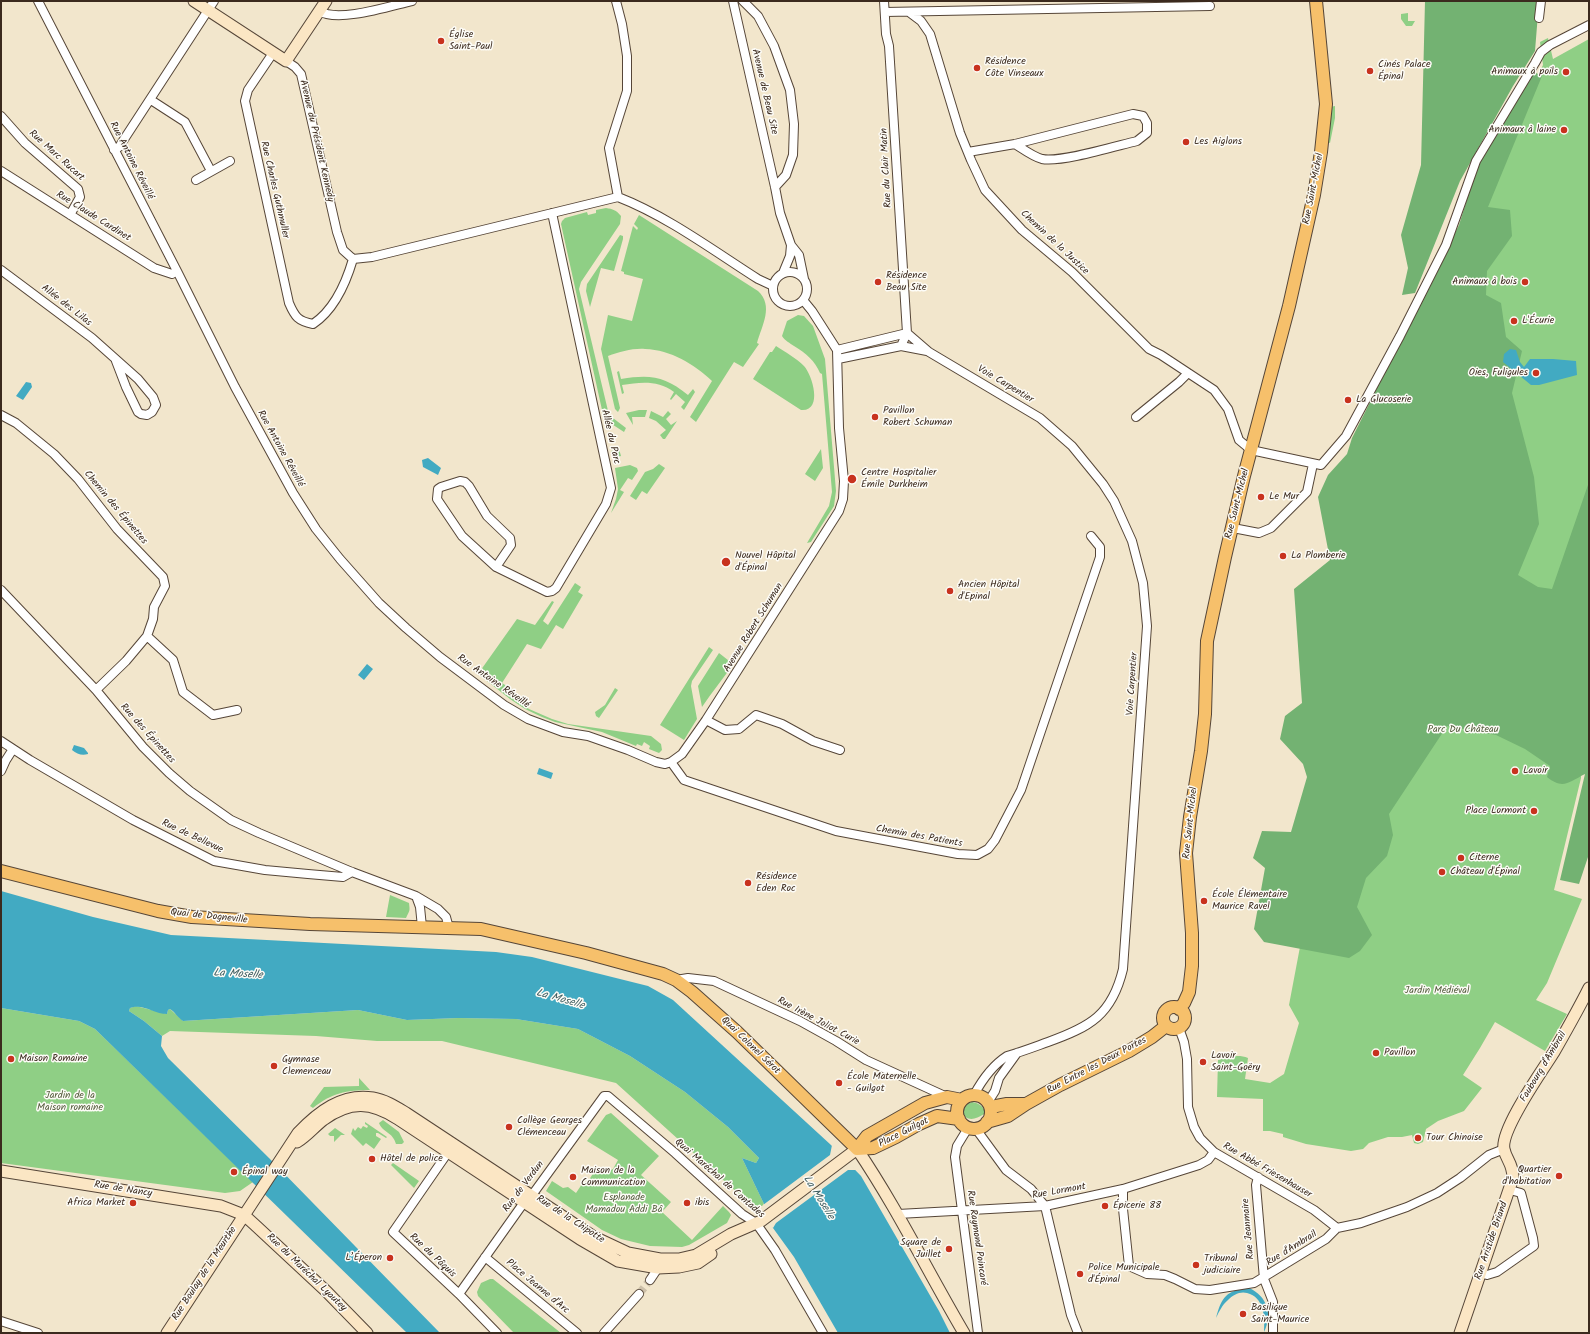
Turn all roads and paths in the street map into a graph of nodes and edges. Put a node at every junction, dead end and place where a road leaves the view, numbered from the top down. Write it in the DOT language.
graph roads {
  1 [pos="38,1"];
  2 [pos="194,1"];
  3 [pos="326,1"];
  4 [pos="412,1"];
  5 [pos="616,1"];
  6 [pos="734,1"];
  7 [pos="742,1"];
  8 [pos="884,1"];
  9 [pos="1316,1"];
  10 [pos="1541,1"];
  11 [pos="389,4"];
  12 [pos="212,5"];
  13 [pos="1210,6"];
  14 [pos="320,11"];
  15 [pos="885,12"];
  16 [pos="909,12"];
  17 [pos="1539,18"];
  18 [pos="1589,25"];
  19 [pos="273,53"];
  20 [pos="286,61"];
  21 [pos="150,100"];
  22 [pos="1,116"];
  23 [pos="1015,144"];
  24 [pos="114,150"];
  25 [pos="968,152"];
  26 [pos="230,161"];
  27 [pos="1,171"];
  28 [pos="211,171"];
  29 [pos="196,180"];
  30 [pos="775,187"];
  31 [pos="618,197"];
  32 [pos="552,213"];
  33 [pos="70,215"];
  34 [pos="791,245"];
  35 [pos="353,259"];
  36 [pos="1,270"];
  37 [pos="177,271"];
  38 [pos="783,273"];
  39 [pos="804,279"];
  40 [pos="773,286"];
  41 [pos="803,300"];
  42 [pos="906,333"];
  43 [pos="901,346"];
  44 [pos="837,350"];
  45 [pos="929,352"];
  46 [pos="838,359"];
  47 [pos="116,361"];
  48 [pos="1188,373"];
  49 [pos="1,415"];
  50 [pos="1136,417"];
  51 [pos="1251,450"];
  52 [pos="1313,464"];
  53 [pos="1232,528"];
  54 [pos="1091,536"];
  55 [pos="496,567"];
  56 [pos="1,590"];
  57 [pos="147,636"];
  58 [pos="96,690"];
  59 [pos="237,710"];
  60 [pos="706,720"];
  61 [pos="1,741"];
  62 [pos="13,749"];
  63 [pos="840,750"];
  64 [pos="671,762"];
  65 [pos="1,771"];
  66 [pos="1,871"];
  67 [pos="352,872"];
  68 [pos="416,896"];
  69 [pos="422,927"];
  70 [pos="449,928"];
  71 [pos="676,980"];
  72 [pos="1589,988"];
  73 [pos="1179,1009"];
  74 [pos="1166,1026"];
  75 [pos="1179,1028"];
  76 [pos="1017,1053"];
  77 [pos="974,1095"];
  78 [pos="608,1096"];
  79 [pos="947,1097"];
  80 [pos="962,1100"];
  81 [pos="989,1104"];
  82 [pos="1026,1104"];
  83 [pos="959,1119"];
  84 [pos="987,1122"];
  85 [pos="975,1131"];
  86 [pos="451,1148"];
  87 [pos="857,1149"];
  88 [pos="1504,1149"];
  89 [pos="1214,1152"];
  90 [pos="1,1171"];
  91 [pos="1258,1178"];
  92 [pos="1123,1189"];
  93 [pos="1510,1190"];
  94 [pos="528,1198"];
  95 [pos="1045,1206"];
  96 [pos="963,1211"];
  97 [pos="898,1214"];
  98 [pos="244,1215"];
  99 [pos="761,1220"];
  100 [pos="1337,1228"];
  101 [pos="485,1257"];
  102 [pos="661,1264"];
  103 [pos="1480,1273"];
  104 [pos="1264,1278"];
  105 [pos="650,1280"];
  106 [pos="459,1294"];
  107 [pos="639,1294"];
  108 [pos="1,1321"];
  109 [pos="38,1333"];
  110 [pos="167,1333"];
  111 [pos="367,1333"];
  112 [pos="497,1333"];
  113 [pos="577,1333"];
  114 [pos="604,1333"];
  115 [pos="823,1333"];
  116 [pos="964,1333"];
  117 [pos="978,1333"];
  118 [pos="1078,1333"];
  119 [pos="1273,1333"];
  120 [pos="1460,1333"];
  1 -- 24 [label="street, Rue Antoine Réveillé"];
  2 -- 12 [label="main road, Avenue du Président Kennedy"];
  3 -- 14 [label="main road"];
  4 -- 11 [label="street"];
  5 -- 31 [label="street"];
  6 -- 30 [label="street, Avenue de Beau Site"];
  7 -- 30 [label="street, Avenue de Beau Site"];
  8 -- 15 [label="street, Rue du Clair Matin"];
  9 -- 51 [label="main road, Rue Saint-Michel"];
  10 -- 17 [label="street"];
  11 -- 14 [label="street"];
  12 -- 19 [label="main road, Avenue du Président Kennedy"];
  12 -- 21 [label="street"];
  13 -- 16 [label="street"];
  14 -- 20 [label="main road"];
  15 -- 16 [label="street"];
  15 -- 42 [label="street, Rue du Clair Matin"];
  16 -- 25 [label="street, Chemin de la Justice"];
  18 -- 52 [label="street"];
  19 -- 20 [label="main road, Avenue du Président Kennedy"];
  19 -- 35 [label="street, Rue Charles Guthmuller"];
  20 -- 35 [label="street, Avenue du Président Kennedy"];
  21 -- 24 [label="street"];
  21 -- 28 [label="street"];
  22 -- 33 [label="street, Rue Marc Rucart"];
  23 -- 23 [label="street"];
  23 -- 25 [label="street"];
  24 -- 37 [label="street, Rue Antoine Réveillé"];
  25 -- 48 [label="street, Chemin de la Justice"];
  26 -- 28 [label="street"];
  27 -- 33 [label="street, Rue Claude Cardinet"];
  28 -- 29 [label="street"];
  30 -- 34 [label="street, Avenue de Beau Site"];
  31 -- 32 [label="street"];
  31 -- 40 [label="street"];
  32 -- 35 [label="street"];
  32 -- 55 [label="street, Allée du Parc"];
  33 -- 37 [label="street, Rue Claude Cardinet"];
  34 -- 38 [label="street"];
  34 -- 39 [label="street, Avenue de Beau Site"];
  36 -- 47 [label="street, Allée des Lilas"];
  37 -- 64 [label="street, Rue Antoine Réveillé"];
  38 -- 39 [label="street"];
  38 -- 40 [label="street"];
  39 -- 41 [label="street"];
  40 -- 41 [label="street"];
  41 -- 44 [label="street, Avenue Robert Schuman"];
  42 -- 43 [label="street"];
  42 -- 44 [label="street"];
  42 -- 45 [label="street, Voie Carpentier"];
  43 -- 45 [label="street, Voie Carpentier"];
  43 -- 46 [label="street, Voie Carpentier"];
  44 -- 46 [label="street, Avenue Robert Schuman"];
  45 -- 76 [label="street, Voie Carpentier"];
  46 -- 60 [label="street, Avenue Robert Schuman"];
  47 -- 47 [label="street, Allée des Lilas"];
  48 -- 50 [label="street"];
  48 -- 51 [label="street, Chemin de la Justice"];
  49 -- 57 [label="street, Chemin des Épinettes"];
  51 -- 52 [label="street"];
  51 -- 53 [label="main road, Rue Saint-Michel"];
  52 -- 53 [label="street"];
  53 -- 73 [label="main road, Rue Saint-Michel"];
  54 -- 64 [label="street, Chemin des Patients"];
  55 -- 55 [label="street, Allée du Parc"];
  56 -- 58 [label="street, Rue des Épinettes"];
  57 -- 58 [label="street, Chemin des Épinettes"];
  57 -- 59 [label="street"];
  58 -- 67 [label="street, Rue des Épinettes"];
  60 -- 63 [label="street"];
  60 -- 64 [label="street, Avenue Robert Schuman"];
  61 -- 62 [label="street, Rue de Bellevue"];
  62 -- 65 [label="street"];
  62 -- 67 [label="street, Rue de Bellevue"];
  66 -- 69 [label="main road, Quai de Dogneville"];
  67 -- 68 [label="street"];
  68 -- 69 [label="street"];
  68 -- 70 [label="street"];
  69 -- 70 [label="main road, Quai Colonel Sérot"];
  70 -- 71 [label="main road, Quai Colonel Sérot"];
  71 -- 79 [label="street, Rue Irène Joliot Curie"];
  71 -- 87 [label="main road, Quai Colonel Sérot"];
  72 -- 88 [label="main road, Faubourg d'Ambrail"];
  73 -- 74 [label="main road"];
  73 -- 75 [label="main road"];
  74 -- 75 [label="main road"];
  74 -- 82 [label="main road, Rue Entre les Deux Portes"];
  75 -- 89 [label="street, Rue Abbé Friesenhauser"];
  76 -- 77 [label="street, Voie Carpentier"];
  76 -- 81 [label="street"];
  77 -- 80 [label="main road"];
  77 -- 81 [label="main road"];
  78 -- 94 [label="street, Rue de Verdun"];
  78 -- 99 [label="street, Quai Maréchal de Contades"];
  79 -- 80 [label="main road"];
  79 -- 87 [label="main road, Place Guilgot"];
  80 -- 83 [label="main road"];
  81 -- 82 [label="main road, Rue Entre les Deux Portes"];
  81 -- 84 [label="main road"];
  82 -- 84 [label="main road, Rue Entre les Deux Portes"];
  83 -- 85 [label="main road"];
  83 -- 87 [label="main road, Place Guilgot"];
  84 -- 85 [label="main road"];
  85 -- 95 [label="street"];
  85 -- 96 [label="street, Rue Raymond Poincaré"];
  86 -- 94 [label="main road, Rue de la Chipotte"];
  86 -- 98 [label="main road, Rue de la Chipotte"];
  86 -- 106 [label="street, Rue du Pâquis"];
  87 -- 97 [label="main road, Quai Colonel Sérot"];
  87 -- 99 [label="main road, Rue de la Chipotte"];
  88 -- 93 [label="main road, Rue Aristide Briand"];
  88 -- 100 [label="street"];
  89 -- 91 [label="street, Rue Abbé Friesenhauser"];
  89 -- 92 [label="street, Rue Lormont"];
  90 -- 98 [label="main road, Rue de Nancy"];
  91 -- 100 [label="street, Rue Abbé Friesenhauser"];
  91 -- 104 [label="street, Rue Jeanmaire"];
  92 -- 95 [label="street, Rue Lormont"];
  92 -- 104 [label="street, Rue d'Ambrail"];
  93 -- 103 [label="main road, Rue Aristide Briand"];
  93 -- 103 [label="street"];
  94 -- 101 [label="street, Rue de Verdun"];
  94 -- 102 [label="main road, Rue de la Chipotte"];
  95 -- 96 [label="street, Rue Lormont"];
  95 -- 118 [label="street"];
  96 -- 97 [label="street, Rue Lormont"];
  96 -- 117 [label="street, Rue Raymond Poincaré"];
  97 -- 116 [label="main road, Quai Colonel Sérot"];
  98 -- 110 [label="main road, Rue Boulay de la Meurthe"];
  98 -- 111 [label="main road, Rue du Maréchal Lyautey"];
  99 -- 102 [label="main road, Rue de la Chipotte"];
  99 -- 115 [label="street, Quai Maréchal de Contades"];
  100 -- 104 [label="street, Rue d'Ambrail"];
  101 -- 106 [label="street, Rue de Verdun"];
  101 -- 113 [label="street, Place Jeanne d'Arc"];
  102 -- 105 [label="street"];
  103 -- 120 [label="main road, Rue Aristide Briand"];
  104 -- 119 [label="street, Rue Jeanmaire"];
  106 -- 112 [label="street"];
  107 -- 114 [label="street"];
  108 -- 109 [label="street"];
}
